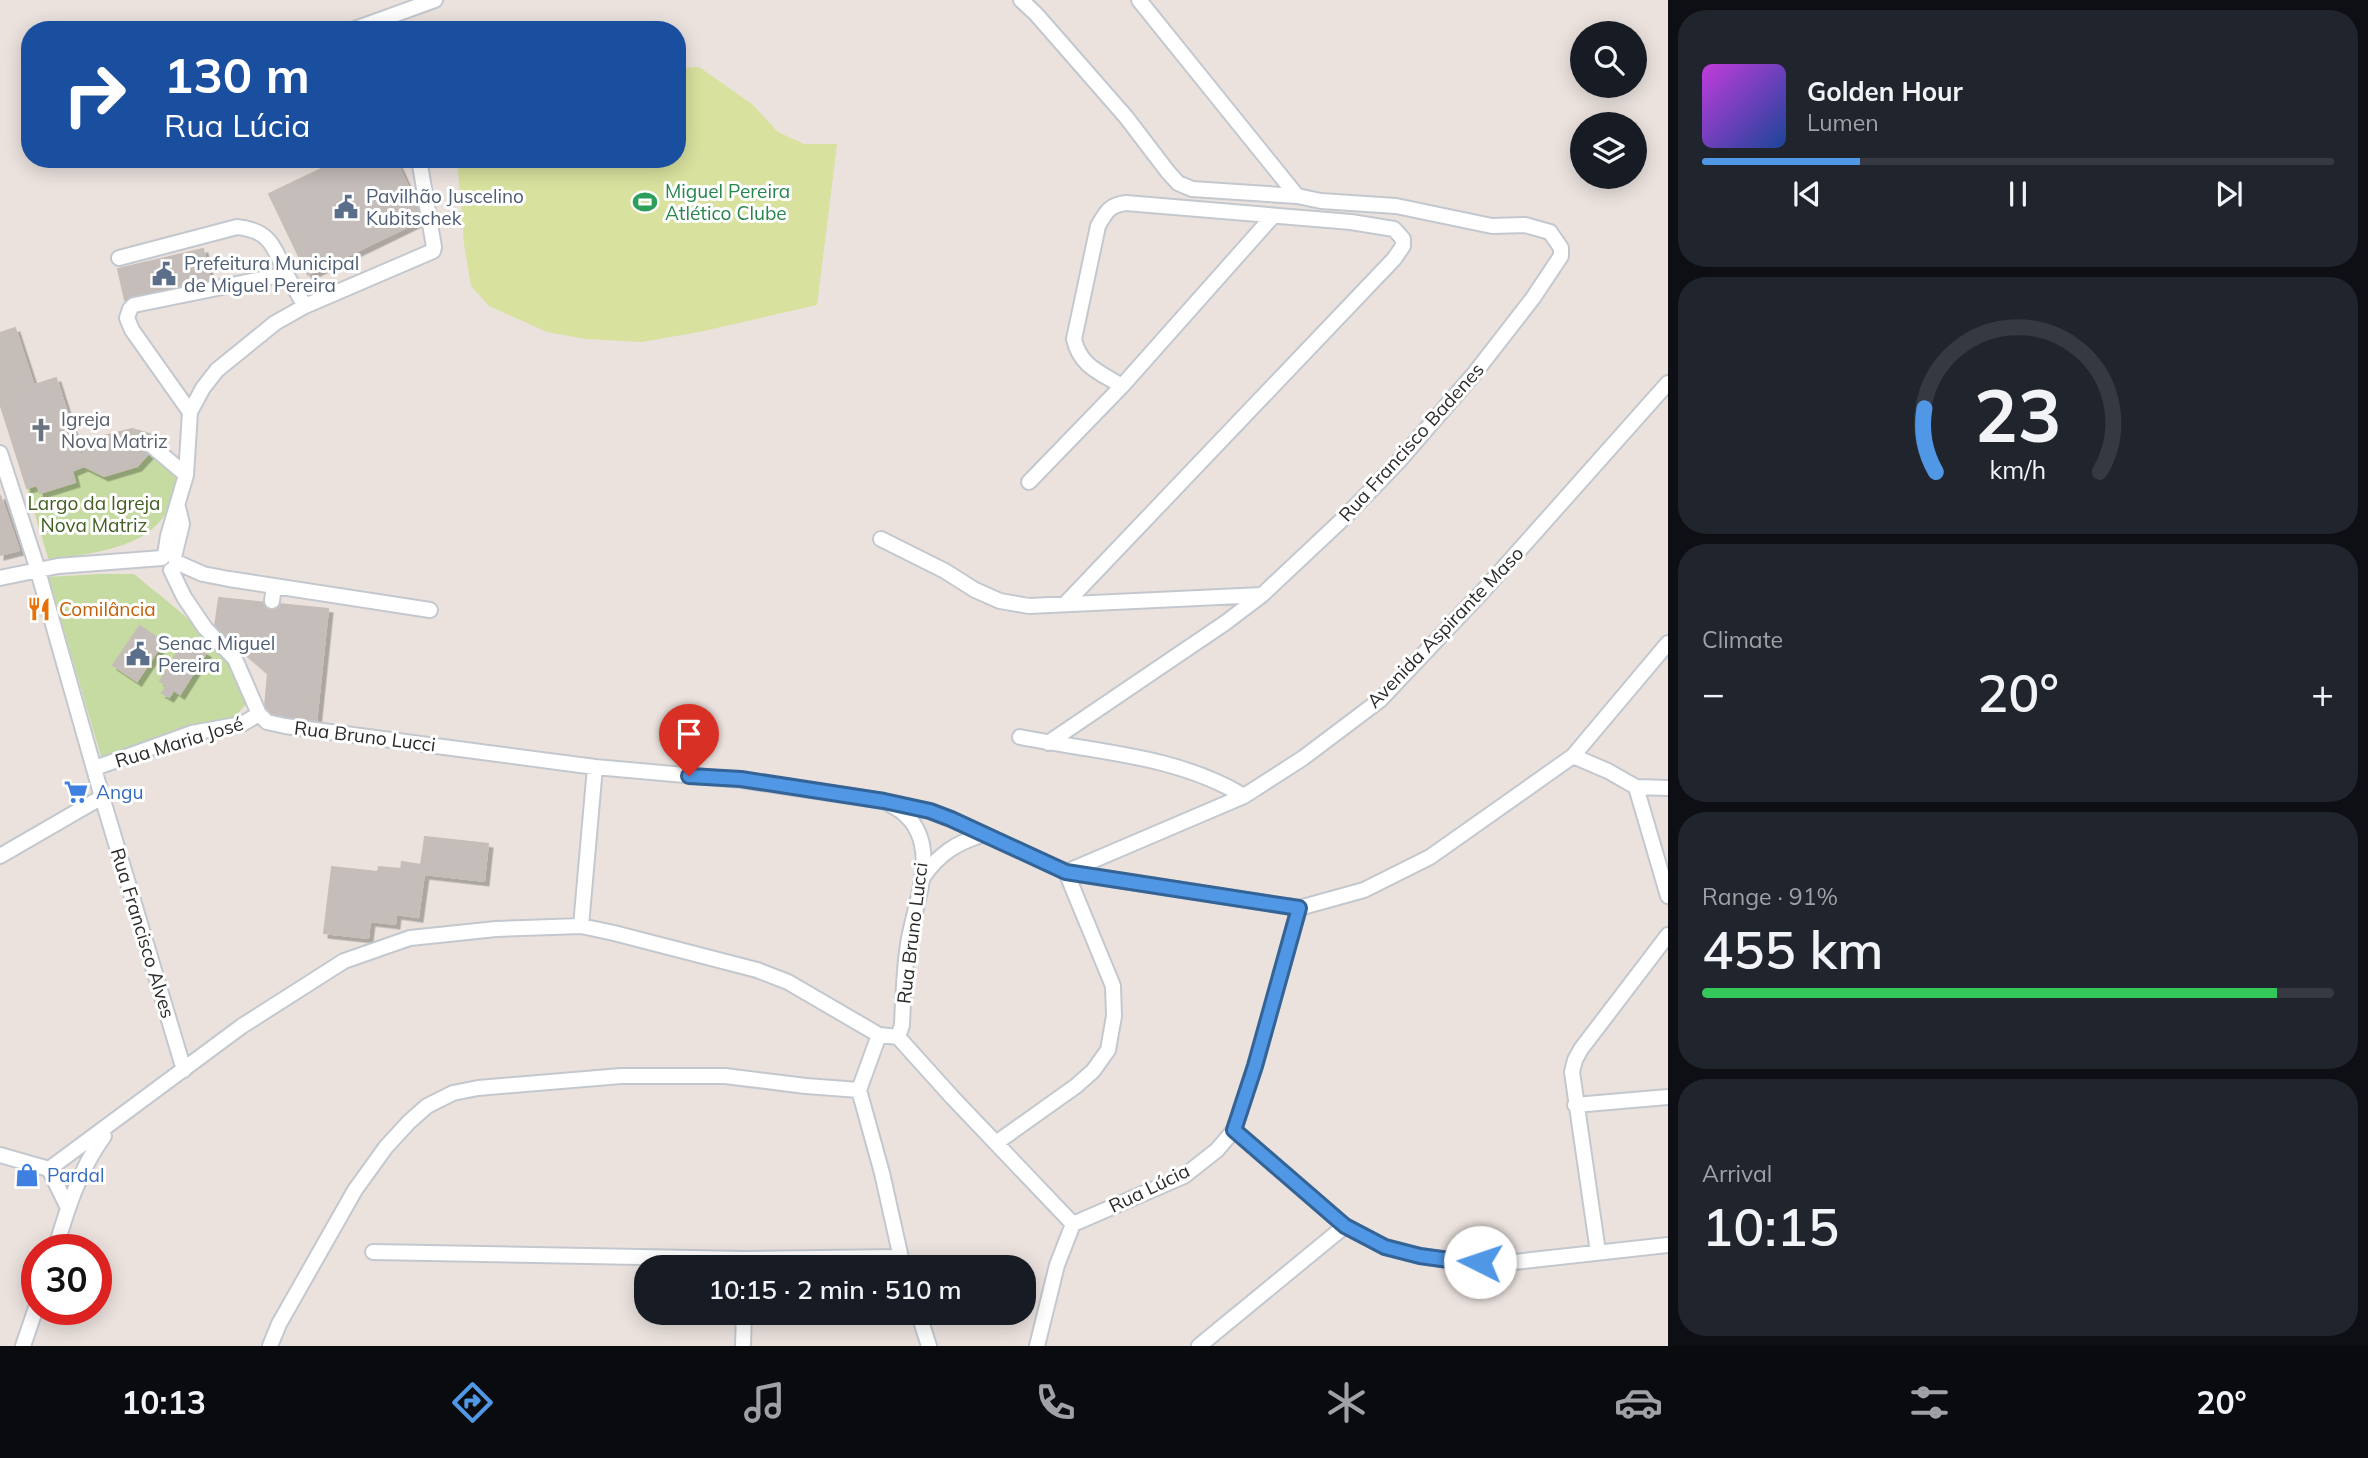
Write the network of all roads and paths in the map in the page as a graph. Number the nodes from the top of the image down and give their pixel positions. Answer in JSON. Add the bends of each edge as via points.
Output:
{"nodes":[{"id":1,"x":435,"y":0,"type":"edge"},
{"id":2,"x":1021,"y":0,"type":"edge"},
{"id":3,"x":1139,"y":0,"type":"edge"},
{"id":4,"x":377,"y":21,"type":"edge"},
{"id":5,"x":421,"y":168,"type":"edge"},
{"id":6,"x":1297,"y":196,"type":"junction"},
{"id":7,"x":1273,"y":215,"type":"junction"},
{"id":8,"x":119,"y":258,"type":"dead end"},
{"id":9,"x":286,"y":274,"type":"junction"},
{"id":10,"x":305,"y":306,"type":"junction"},
{"id":11,"x":1668,"y":383,"type":"edge"},
{"id":12,"x":1122,"y":386,"type":"junction"},
{"id":13,"x":190,"y":412,"type":"junction"},
{"id":14,"x":152,"y":446,"type":"dead end"},
{"id":15,"x":0,"y":453,"type":"edge"},
{"id":16,"x":186,"y":475,"type":"junction"},
{"id":17,"x":1029,"y":482,"type":"dead end"},
{"id":18,"x":881,"y":539,"type":"dead end"},
{"id":19,"x":168,"y":561,"type":"junction"},
{"id":20,"x":38,"y":572,"type":"junction"},
{"id":21,"x":0,"y":578,"type":"edge"},
{"id":22,"x":1262,"y":595,"type":"junction"},
{"id":23,"x":1066,"y":603,"type":"junction"},
{"id":24,"x":430,"y":610,"type":"dead end"},
{"id":25,"x":1668,"y":643,"type":"edge"},
{"id":26,"x":258,"y":714,"type":"junction"},
{"id":27,"x":1020,"y":737,"type":"dead end"},
{"id":28,"x":1048,"y":743,"type":"junction"},
{"id":29,"x":1573,"y":756,"type":"junction"},
{"id":30,"x":595,"y":767,"type":"junction"},
{"id":31,"x":95,"y":768,"type":"junction"},
{"id":32,"x":1636,"y":787,"type":"junction"},
{"id":33,"x":1668,"y":788,"type":"edge"},
{"id":34,"x":1244,"y":796,"type":"junction"},
{"id":35,"x":102,"y":797,"type":"junction"},
{"id":36,"x":884,"y":801,"type":"junction"},
{"id":37,"x":982,"y":835,"type":"junction"},
{"id":38,"x":0,"y":856,"type":"edge"},
{"id":39,"x":1066,"y":872,"type":"junction"},
{"id":40,"x":923,"y":877,"type":"junction"},
{"id":41,"x":1668,"y":896,"type":"edge"},
{"id":42,"x":1299,"y":908,"type":"junction"},
{"id":43,"x":581,"y":926,"type":"junction"},
{"id":44,"x":1668,"y":935,"type":"edge"},
{"id":45,"x":879,"y":1035,"type":"junction"},
{"id":46,"x":898,"y":1037,"type":"junction"},
{"id":47,"x":184,"y":1070,"type":"junction"},
{"id":48,"x":859,"y":1090,"type":"junction"},
{"id":49,"x":1668,"y":1097,"type":"edge"},
{"id":50,"x":1575,"y":1105,"type":"junction"},
{"id":51,"x":114,"y":1123,"type":"junction"},
{"id":52,"x":1234,"y":1130,"type":"junction"},
{"id":53,"x":996,"y":1143,"type":"junction"},
{"id":54,"x":0,"y":1155,"type":"edge"},
{"id":55,"x":49,"y":1168,"type":"junction"},
{"id":56,"x":68,"y":1208,"type":"junction"},
{"id":57,"x":1073,"y":1224,"type":"junction"},
{"id":58,"x":1345,"y":1226,"type":"junction"},
{"id":59,"x":60,"y":1234,"type":"edge"},
{"id":60,"x":1668,"y":1245,"type":"edge"},
{"id":61,"x":373,"y":1252,"type":"dead end"},
{"id":62,"x":1598,"y":1252,"type":"junction"},
{"id":63,"x":900,"y":1255,"type":"edge"},
{"id":64,"x":634,"y":1260,"type":"edge"},
{"id":65,"x":30,"y":1325,"type":"edge"},
{"id":66,"x":744,"y":1325,"type":"edge"},
{"id":67,"x":922,"y":1325,"type":"edge"},
{"id":68,"x":23,"y":1346,"type":"edge"},
{"id":69,"x":270,"y":1346,"type":"edge"},
{"id":70,"x":743,"y":1346,"type":"edge"},
{"id":71,"x":929,"y":1346,"type":"edge"},
{"id":72,"x":1037,"y":1346,"type":"edge"},
{"id":73,"x":1199,"y":1346,"type":"edge"}],
"edges":[{"from":1,"to":4,"type":"street"},
{"from":2,"to":6,"type":"street","via":[[1178,183],[1192,189]]},
{"from":3,"to":6,"type":"street"},
{"from":5,"to":10,"type":"street","via":[[435,247],[430,253]]},
{"from":6,"to":22,"type":"street","name":"Rua Francisco Badenes","via":[[1396,206],[1492,226],[1525,225],[1550,232],[1561,256],[1483,363],[1398,462]]},
{"from":7,"to":12,"type":"street"},
{"from":7,"to":12,"type":"street","via":[[1126,202],[1115,204],[1106,213],[1098,226],[1074,339],[1083,361]]},
{"from":7,"to":23,"type":"street","via":[[1394,229],[1403,246]]},
{"from":8,"to":9,"type":"street","via":[[237,227],[250,228],[265,236]]},
{"from":9,"to":10,"type":"street"},
{"from":9,"to":13,"type":"street","via":[[130,309],[127,318],[132,330]]},
{"from":10,"to":13,"type":"street","via":[[275,323],[217,370]]},
{"from":11,"to":34,"type":"street","name":"Avenida Aspirante Maso","via":[[1380,700]]},
{"from":12,"to":17,"type":"street"},
{"from":13,"to":16,"type":"street"},
{"from":14,"to":16,"type":"street"},
{"from":15,"to":20,"type":"street","name":"Rua Francisco Alves"},
{"from":16,"to":19,"type":"street","via":[[178,507],[182,524]]},
{"from":18,"to":23,"type":"street","via":[[1000,601],[1029,606]]},
{"from":19,"to":20,"type":"street"},
{"from":19,"to":24,"type":"street","via":[[273,594]]},
{"from":19,"to":26,"type":"street","name":"Rua Maria José","via":[[205,628],[235,659]]},
{"from":20,"to":21,"type":"street"},
{"from":20,"to":31,"type":"street","name":"Rua Francisco Alves"},
{"from":22,"to":23,"type":"street"},
{"from":22,"to":28,"type":"street","name":"Rua Francisco Badenes"},
{"from":25,"to":29,"type":"street"},
{"from":26,"to":30,"type":"street","name":"Rua Bruno Lucci","via":[[272,724]]},
{"from":26,"to":31,"type":"street","name":"Rua Maria José","via":[[242,724],[192,733]]},
{"from":27,"to":28,"type":"street"},
{"from":28,"to":34,"type":"street","via":[[1189,769]]},
{"from":29,"to":32,"type":"street"},
{"from":29,"to":42,"type":"street","via":[[1430,857],[1364,890]]},
{"from":30,"to":36,"type":"street","name":"Rua Bruno Lucci","via":[[741,779]]},
{"from":30,"to":43,"type":"street"},
{"from":31,"to":35,"type":"street","name":"Rua Francisco Alves"},
{"from":32,"to":33,"type":"street"},
{"from":32,"to":41,"type":"street"},
{"from":34,"to":39,"type":"street","name":"Avenida Aspirante Maso"},
{"from":35,"to":38,"type":"street"},
{"from":35,"to":47,"type":"street","name":"Rua Francisco Alves"},
{"from":36,"to":37,"type":"street","via":[[930,811]]},
{"from":36,"to":40,"type":"street","name":"Rua Bruno Lucci","via":[[914,825],[922,846]]},
{"from":37,"to":39,"type":"street"},
{"from":37,"to":40,"type":"street","via":[[942,854]]},
{"from":39,"to":42,"type":"street"},
{"from":39,"to":53,"type":"street","via":[[1113,986],[1108,1050],[1076,1086]]},
{"from":40,"to":46,"type":"street","name":"Rua Bruno Lucci","via":[[907,947]]},
{"from":42,"to":52,"type":"street","name":"Rua Lúcia"},
{"from":43,"to":45,"type":"street","via":[[757,970],[788,982]]},
{"from":43,"to":47,"type":"street","via":[[410,937],[344,961],[242,1026]]},
{"from":44,"to":50,"type":"street","via":[[1581,1049],[1572,1072]]},
{"from":45,"to":46,"type":"street"},
{"from":45,"to":48,"type":"street"},
{"from":46,"to":53,"type":"street"},
{"from":47,"to":51,"type":"street"},
{"from":48,"to":63,"type":"street"},
{"from":48,"to":69,"type":"street","via":[[724,1076],[621,1076],[453,1093],[427,1106],[386,1147],[355,1190]]},
{"from":49,"to":50,"type":"street"},
{"from":50,"to":62,"type":"street"},
{"from":51,"to":55,"type":"street"},
{"from":51,"to":56,"type":"street","via":[[92,1153]]},
{"from":52,"to":57,"type":"street","name":"Rua Lúcia","via":[[1184,1176]]},
{"from":52,"to":58,"type":"street"},
{"from":53,"to":57,"type":"street"},
{"from":54,"to":55,"type":"street"},
{"from":55,"to":56,"type":"street"},
{"from":56,"to":59,"type":"street"},
{"from":57,"to":72,"type":"street","via":[[1057,1265]]},
{"from":58,"to":62,"type":"street","via":[[1385,1247],[1456,1261],[1505,1263]]},
{"from":58,"to":73,"type":"street"},
{"from":60,"to":62,"type":"street"},
{"from":61,"to":64,"type":"street"},
{"from":65,"to":68,"type":"street"},
{"from":66,"to":70,"type":"street"},
{"from":67,"to":71,"type":"street"}]}
